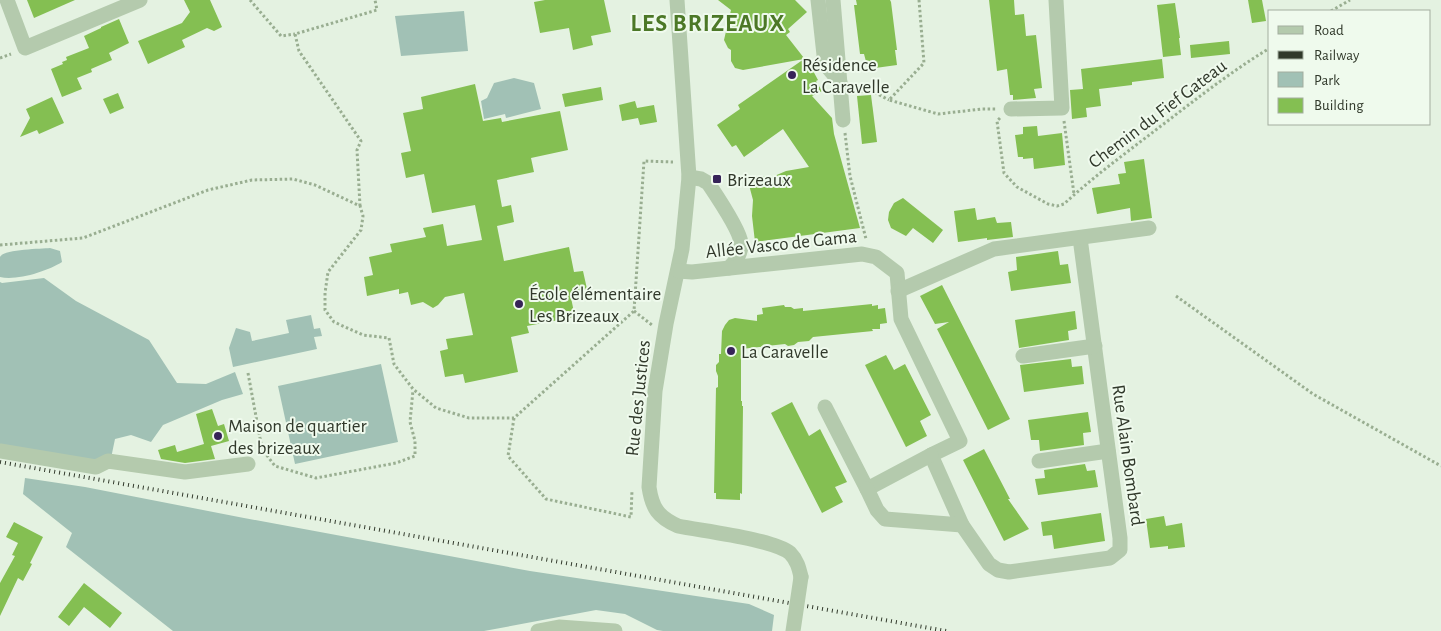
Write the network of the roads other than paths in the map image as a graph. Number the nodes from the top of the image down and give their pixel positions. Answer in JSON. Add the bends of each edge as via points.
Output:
{"nodes":[{"id":1,"x":7,"y":0,"type":"edge"},
{"id":2,"x":140,"y":0,"type":"edge"},
{"id":3,"x":678,"y":0,"type":"edge"},
{"id":4,"x":818,"y":0,"type":"edge"},
{"id":5,"x":833,"y":0,"type":"edge"},
{"id":6,"x":1056,"y":0,"type":"edge"},
{"id":7,"x":840,"y":87,"type":"junction"},
{"id":8,"x":1011,"y":109,"type":"road end"},
{"id":9,"x":843,"y":120,"type":"road end"},
{"id":10,"x":689,"y":170,"type":"junction"},
{"id":11,"x":1149,"y":228,"type":"dead end"},
{"id":12,"x":1080,"y":238,"type":"junction"},
{"id":13,"x":730,"y":268,"type":"junction"},
{"id":14,"x":678,"y":271,"type":"junction"},
{"id":15,"x":898,"y":291,"type":"junction"},
{"id":16,"x":1094,"y":346,"type":"junction"},
{"id":17,"x":1023,"y":356,"type":"dead end"},
{"id":18,"x":825,"y":407,"type":"dead end"},
{"id":19,"x":0,"y":451,"type":"edge"},
{"id":20,"x":1108,"y":451,"type":"junction"},
{"id":21,"x":931,"y":455,"type":"junction"},
{"id":22,"x":1038,"y":461,"type":"dead end"},
{"id":23,"x":248,"y":464,"type":"dead end"},
{"id":24,"x":867,"y":489,"type":"junction"},
{"id":25,"x":962,"y":525,"type":"junction"},
{"id":26,"x":538,"y":631,"type":"edge"},
{"id":27,"x":615,"y":631,"type":"edge"},
{"id":28,"x":792,"y":631,"type":"edge"}],
"edges":[{"from":1,"to":2,"type":"street","via":[[25,48]]},
{"from":3,"to":10,"type":"street","name":"Rue des Justices"},
{"from":4,"to":7,"type":"street","via":[[824,64]]},
{"from":5,"to":7,"type":"street"},
{"from":6,"to":8,"type":"street","via":[[1062,108]]},
{"from":7,"to":9,"type":"street"},
{"from":10,"to":13,"type":"street","via":[[708,183],[737,230],[742,243],[740,253]]},
{"from":10,"to":14,"type":"street","name":"Rue des Justices"},
{"from":11,"to":12,"type":"street"},
{"from":12,"to":15,"type":"street","via":[[994,249]]},
{"from":12,"to":16,"type":"street","name":"Rue Alain Bombard"},
{"from":13,"to":14,"type":"street","name":"Allée Vasco de Gama"},
{"from":13,"to":15,"type":"street","name":"Allée Vasco de Gama","via":[[862,254],[876,257],[897,273]]},
{"from":14,"to":28,"type":"street","name":"Rue des Justices","bridge":true,"via":[[655,391],[649,487],[651,502],[659,514],[678,526],[743,538],[790,553],[801,577]]},
{"from":15,"to":21,"type":"street","name":"Allée Vasco de Gama","via":[[901,319],[960,441]]},
{"from":16,"to":17,"type":"street"},
{"from":16,"to":20,"type":"street","name":"Rue Alain Bombard"},
{"from":18,"to":24,"type":"street"},
{"from":19,"to":23,"type":"street","via":[[96,467],[108,461],[185,472]]},
{"from":20,"to":22,"type":"street"},
{"from":20,"to":25,"type":"street","name":"Rue Alain Bombard","via":[[1120,538],[1120,550],[1110,558],[1009,572],[998,570]]},
{"from":21,"to":24,"type":"street"},
{"from":21,"to":25,"type":"street"},
{"from":24,"to":25,"type":"street","via":[[885,519]]},
{"from":26,"to":27,"type":"street","via":[[559,627]]}]}
